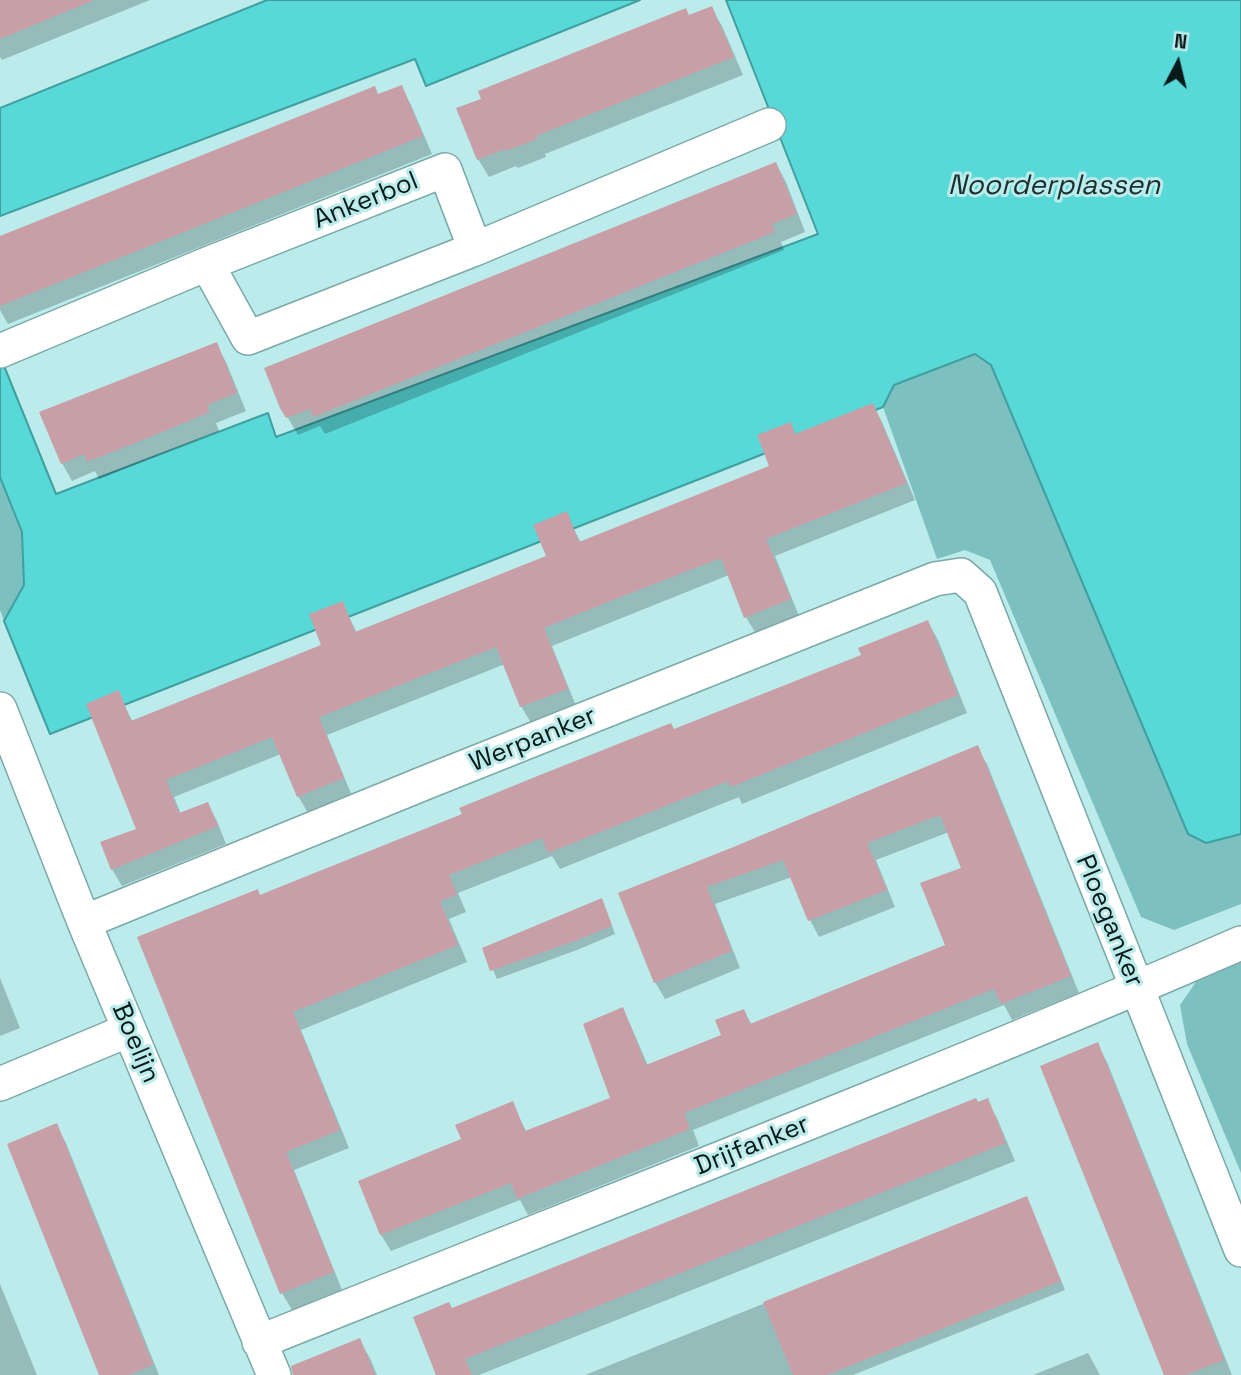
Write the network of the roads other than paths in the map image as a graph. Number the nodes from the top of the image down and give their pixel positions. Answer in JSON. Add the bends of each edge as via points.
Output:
{"nodes":[{"id":1,"x":769,"y":125,"type":"dead end"},
{"id":2,"x":475,"y":249,"type":"junction"},
{"id":3,"x":207,"y":264,"type":"junction"},
{"id":4,"x":6,"y":348,"type":"edge"},
{"id":5,"x":979,"y":592,"type":"joint"},
{"id":6,"x":0,"y":709,"type":"edge"},
{"id":7,"x":84,"y":922,"type":"junction"},
{"id":8,"x":1241,"y":943,"type":"edge"},
{"id":9,"x":1136,"y":989,"type":"junction"},
{"id":10,"x":129,"y":1030,"type":"junction"},
{"id":11,"x":0,"y":1084,"type":"edge"},
{"id":12,"x":1241,"y":1250,"type":"edge"},
{"id":13,"x":259,"y":1342,"type":"junction"},
{"id":14,"x":274,"y":1375,"type":"edge"}],
"edges":[{"from":1,"to":2,"type":"street"},
{"from":2,"to":3,"type":"street","via":[[248,338]]},
{"from":2,"to":3,"type":"street","name":"Ankerbol","via":[[445,170]]},
{"from":3,"to":4,"type":"street","name":"Ankerbol"},
{"from":5,"to":7,"type":"street","name":"Werpanker","via":[[961,575],[934,579]]},
{"from":5,"to":9,"type":"street","name":"Ploeganker"},
{"from":6,"to":7,"type":"street","name":"Boelijn"},
{"from":7,"to":10,"type":"street","name":"Boelijn"},
{"from":8,"to":9,"type":"street","name":"Drijfanker"},
{"from":9,"to":12,"type":"street","name":"Ploeganker"},
{"from":9,"to":13,"type":"street","name":"Drijfanker"},
{"from":10,"to":11,"type":"street"},
{"from":10,"to":13,"type":"street","name":"Boelijn"},
{"from":13,"to":14,"type":"street","name":"Boelijn"}]}
